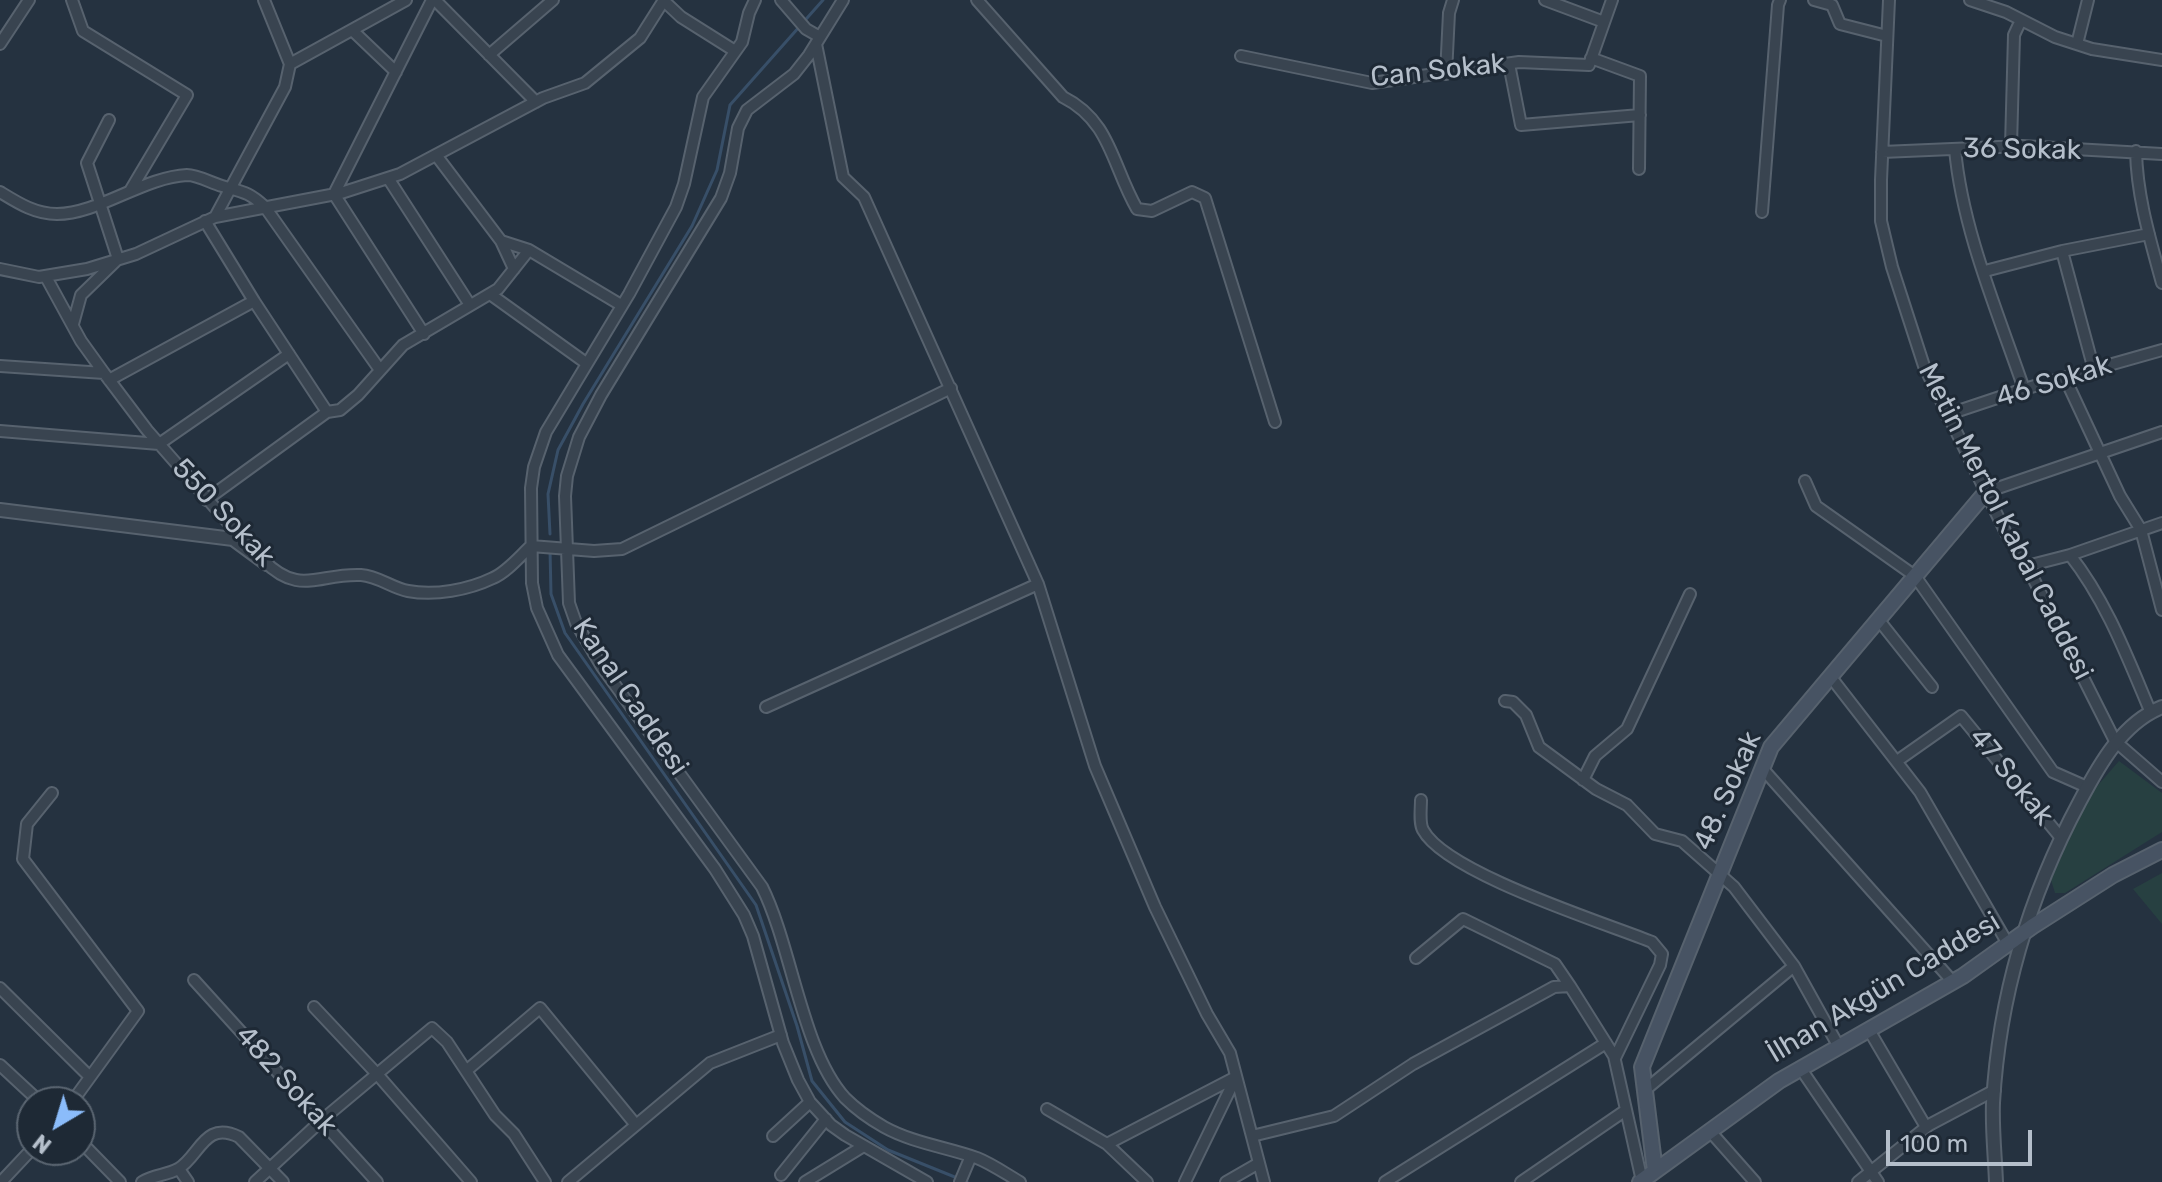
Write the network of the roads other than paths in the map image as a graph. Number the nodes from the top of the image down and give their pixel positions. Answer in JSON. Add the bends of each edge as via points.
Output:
{"nodes":[{"id":1,"x":29,"y":0,"type":"edge"},
{"id":2,"x":72,"y":0,"type":"edge"},
{"id":3,"x":264,"y":0,"type":"edge"},
{"id":4,"x":406,"y":0,"type":"edge"},
{"id":5,"x":434,"y":0,"type":"edge"},
{"id":6,"x":663,"y":0,"type":"edge"},
{"id":7,"x":755,"y":0,"type":"edge"},
{"id":8,"x":781,"y":0,"type":"edge"},
{"id":9,"x":843,"y":0,"type":"edge"},
{"id":10,"x":977,"y":0,"type":"edge"},
{"id":11,"x":1453,"y":0,"type":"edge"},
{"id":12,"x":1545,"y":0,"type":"edge"},
{"id":13,"x":1612,"y":0,"type":"edge"},
{"id":14,"x":1780,"y":0,"type":"edge"},
{"id":15,"x":1814,"y":0,"type":"edge"},
{"id":16,"x":1889,"y":0,"type":"edge"},
{"id":17,"x":1970,"y":0,"type":"edge"},
{"id":18,"x":2088,"y":0,"type":"edge"},
{"id":19,"x":550,"y":1,"type":"edge"},
{"id":20,"x":2021,"y":20,"type":"junction"},
{"id":21,"x":1604,"y":22,"type":"junction"},
{"id":22,"x":352,"y":30,"type":"junction"},
{"id":23,"x":1887,"y":36,"type":"junction"},
{"id":24,"x":818,"y":41,"type":"junction"},
{"id":25,"x":0,"y":44,"type":"edge"},
{"id":26,"x":2077,"y":44,"type":"junction"},
{"id":27,"x":735,"y":51,"type":"junction"},
{"id":28,"x":489,"y":55,"type":"junction"},
{"id":29,"x":1241,"y":56,"type":"dead end"},
{"id":30,"x":2162,"y":60,"type":"edge"},
{"id":31,"x":1590,"y":61,"type":"junction"},
{"id":32,"x":290,"y":64,"type":"junction"},
{"id":33,"x":1509,"y":64,"type":"junction"},
{"id":34,"x":396,"y":72,"type":"junction"},
{"id":35,"x":1446,"y":74,"type":"junction"},
{"id":36,"x":536,"y":102,"type":"junction"},
{"id":37,"x":1640,"y":115,"type":"junction"},
{"id":38,"x":109,"y":120,"type":"dead end"},
{"id":39,"x":2011,"y":146,"type":"junction"},
{"id":40,"x":1955,"y":149,"type":"junction"},
{"id":41,"x":2136,"y":151,"type":"junction"},
{"id":42,"x":1882,"y":152,"type":"junction"},
{"id":43,"x":2162,"y":154,"type":"edge"},
{"id":44,"x":436,"y":155,"type":"junction"},
{"id":45,"x":1639,"y":169,"type":"dead end"},
{"id":46,"x":388,"y":178,"type":"junction"},
{"id":47,"x":229,"y":188,"type":"junction"},
{"id":48,"x":130,"y":191,"type":"junction"},
{"id":49,"x":0,"y":192,"type":"edge"},
{"id":50,"x":334,"y":194,"type":"junction"},
{"id":51,"x":99,"y":204,"type":"junction"},
{"id":52,"x":265,"y":207,"type":"junction"},
{"id":53,"x":1762,"y":212,"type":"dead end"},
{"id":54,"x":210,"y":219,"type":"junction"},
{"id":55,"x":2149,"y":234,"type":"junction"},
{"id":56,"x":501,"y":241,"type":"junction"},
{"id":57,"x":529,"y":250,"type":"junction"},
{"id":58,"x":2062,"y":251,"type":"junction"},
{"id":59,"x":118,"y":259,"type":"junction"},
{"id":60,"x":514,"y":269,"type":"junction"},
{"id":61,"x":1985,"y":271,"type":"junction"},
{"id":62,"x":3,"y":272,"type":"edge"},
{"id":63,"x":46,"y":277,"type":"junction"},
{"id":64,"x":2162,"y":283,"type":"edge"},
{"id":65,"x":490,"y":294,"type":"junction"},
{"id":66,"x":254,"y":301,"type":"junction"},
{"id":67,"x":470,"y":305,"type":"junction"},
{"id":68,"x":621,"y":305,"type":"junction"},
{"id":69,"x":73,"y":324,"type":"junction"},
{"id":70,"x":424,"y":334,"type":"junction"},
{"id":71,"x":2162,"y":350,"type":"edge"},
{"id":72,"x":289,"y":354,"type":"junction"},
{"id":73,"x":586,"y":363,"type":"junction"},
{"id":74,"x":0,"y":366,"type":"edge"},
{"id":75,"x":380,"y":370,"type":"junction"},
{"id":76,"x":2094,"y":370,"type":"junction"},
{"id":77,"x":106,"y":377,"type":"junction"},
{"id":78,"x":2065,"y":378,"type":"junction"},
{"id":79,"x":951,"y":388,"type":"junction"},
{"id":80,"x":2024,"y":389,"type":"junction"},
{"id":81,"x":327,"y":412,"type":"junction"},
{"id":82,"x":1946,"y":415,"type":"junction"},
{"id":83,"x":1275,"y":422,"type":"dead end"},
{"id":84,"x":0,"y":431,"type":"edge"},
{"id":85,"x":2162,"y":432,"type":"edge"},
{"id":86,"x":159,"y":444,"type":"junction"},
{"id":87,"x":2100,"y":453,"type":"junction"},
{"id":88,"x":1805,"y":481,"type":"dead end"},
{"id":89,"x":1986,"y":492,"type":"junction"},
{"id":90,"x":206,"y":500,"type":"junction"},
{"id":91,"x":0,"y":510,"type":"edge"},
{"id":92,"x":2162,"y":523,"type":"edge"},
{"id":93,"x":2141,"y":530,"type":"junction"},
{"id":94,"x":531,"y":546,"type":"junction"},
{"id":95,"x":568,"y":548,"type":"junction"},
{"id":96,"x":2070,"y":555,"type":"junction"},
{"id":97,"x":267,"y":564,"type":"junction"},
{"id":98,"x":2027,"y":566,"type":"junction"},
{"id":99,"x":1915,"y":576,"type":"junction"},
{"id":100,"x":1038,"y":584,"type":"junction"},
{"id":101,"x":1690,"y":594,"type":"dead end"},
{"id":102,"x":2162,"y":610,"type":"edge"},
{"id":103,"x":1878,"y":619,"type":"junction"},
{"id":104,"x":1830,"y":676,"type":"junction"},
{"id":105,"x":1932,"y":687,"type":"dead end"},
{"id":106,"x":1505,"y":701,"type":"dead end"},
{"id":107,"x":766,"y":707,"type":"dead end"},
{"id":108,"x":2156,"y":710,"type":"edge"},
{"id":109,"x":2115,"y":741,"type":"junction"},
{"id":110,"x":1897,"y":761,"type":"junction"},
{"id":111,"x":1762,"y":768,"type":"junction"},
{"id":112,"x":1583,"y":780,"type":"junction"},
{"id":113,"x":2162,"y":782,"type":"edge"},
{"id":114,"x":2087,"y":787,"type":"junction"},
{"id":115,"x":52,"y":793,"type":"dead end"},
{"id":116,"x":1421,"y":800,"type":"dead end"},
{"id":117,"x":2061,"y":838,"type":"junction"},
{"id":118,"x":2162,"y":850,"type":"edge"},
{"id":119,"x":1720,"y":873,"type":"junction"},
{"id":120,"x":2023,"y":933,"type":"junction"},
{"id":121,"x":2008,"y":944,"type":"junction"},
{"id":122,"x":1416,"y":958,"type":"dead end"},
{"id":123,"x":1794,"y":966,"type":"junction"},
{"id":124,"x":194,"y":980,"type":"dead end"},
{"id":125,"x":1953,"y":982,"type":"junction"},
{"id":126,"x":1570,"y":986,"type":"junction"},
{"id":127,"x":0,"y":988,"type":"edge"},
{"id":128,"x":314,"y":1007,"type":"dead end"},
{"id":129,"x":1869,"y":1030,"type":"junction"},
{"id":130,"x":781,"y":1035,"type":"junction"},
{"id":131,"x":1606,"y":1043,"type":"junction"},
{"id":132,"x":1839,"y":1047,"type":"junction"},
{"id":133,"x":1615,"y":1058,"type":"junction"},
{"id":134,"x":0,"y":1065,"type":"edge"},
{"id":135,"x":1801,"y":1069,"type":"junction"},
{"id":136,"x":466,"y":1071,"type":"junction"},
{"id":137,"x":377,"y":1074,"type":"junction"},
{"id":138,"x":90,"y":1077,"type":"junction"},
{"id":139,"x":1236,"y":1077,"type":"junction"},
{"id":140,"x":23,"y":1086,"type":"edge"},
{"id":141,"x":84,"y":1086,"type":"edge"},
{"id":142,"x":1645,"y":1090,"type":"junction"},
{"id":143,"x":1995,"y":1090,"type":"junction"},
{"id":144,"x":810,"y":1102,"type":"junction"},
{"id":145,"x":1047,"y":1109,"type":"dead end"},
{"id":146,"x":1626,"y":1110,"type":"junction"},
{"id":147,"x":826,"y":1119,"type":"junction"},
{"id":148,"x":322,"y":1120,"type":"junction"},
{"id":149,"x":636,"y":1125,"type":"junction"},
{"id":150,"x":1926,"y":1127,"type":"junction"},
{"id":151,"x":1709,"y":1130,"type":"junction"},
{"id":152,"x":773,"y":1136,"type":"dead end"},
{"id":153,"x":1252,"y":1136,"type":"junction"},
{"id":154,"x":1107,"y":1144,"type":"junction"},
{"id":155,"x":862,"y":1147,"type":"junction"},
{"id":156,"x":96,"y":1157,"type":"edge"},
{"id":157,"x":968,"y":1161,"type":"junction"},
{"id":158,"x":1259,"y":1163,"type":"junction"},
{"id":159,"x":16,"y":1166,"type":"edge"},
{"id":160,"x":271,"y":1168,"type":"junction"},
{"id":161,"x":179,"y":1169,"type":"junction"},
{"id":162,"x":1870,"y":1170,"type":"junction"},
{"id":163,"x":781,"y":1175,"type":"dead end"},
{"id":164,"x":1657,"y":1176,"type":"edge"},
{"id":165,"x":1641,"y":1181,"type":"edge"},
{"id":166,"x":1,"y":1182,"type":"edge"},
{"id":167,"x":120,"y":1182,"type":"edge"},
{"id":168,"x":142,"y":1182,"type":"edge"},
{"id":169,"x":188,"y":1182,"type":"edge"},
{"id":170,"x":255,"y":1182,"type":"edge"},
{"id":171,"x":283,"y":1182,"type":"edge"},
{"id":172,"x":377,"y":1182,"type":"edge"},
{"id":173,"x":471,"y":1182,"type":"edge"},
{"id":174,"x":545,"y":1182,"type":"edge"},
{"id":175,"x":569,"y":1182,"type":"edge"},
{"id":176,"x":805,"y":1182,"type":"edge"},
{"id":177,"x":927,"y":1182,"type":"edge"},
{"id":178,"x":960,"y":1182,"type":"edge"},
{"id":179,"x":1020,"y":1182,"type":"edge"},
{"id":180,"x":1147,"y":1182,"type":"edge"},
{"id":181,"x":1185,"y":1182,"type":"edge"},
{"id":182,"x":1226,"y":1182,"type":"edge"},
{"id":183,"x":1264,"y":1182,"type":"edge"},
{"id":184,"x":1385,"y":1182,"type":"edge"},
{"id":185,"x":1521,"y":1182,"type":"edge"},
{"id":186,"x":1755,"y":1182,"type":"edge"},
{"id":187,"x":1858,"y":1182,"type":"edge"},
{"id":188,"x":1878,"y":1182,"type":"edge"},
{"id":189,"x":1996,"y":1182,"type":"edge"}],
"edges":[{"from":1,"to":25,"type":"street"},
{"from":2,"to":48,"type":"street","via":[[83,31],[187,95]]},
{"from":3,"to":32,"type":"street"},
{"from":4,"to":22,"type":"street"},
{"from":5,"to":28,"type":"street"},
{"from":5,"to":34,"type":"street"},
{"from":6,"to":27,"type":"street"},
{"from":6,"to":36,"type":"street","via":[[629,49],[585,83]]},
{"from":7,"to":27,"type":"street"},
{"from":8,"to":24,"type":"street"},
{"from":9,"to":24,"type":"street","name":"Kanal Caddesi"},
{"from":10,"to":83,"type":"street","via":[[1063,97],[1098,124],[1137,209],[1152,211],[1192,192],[1205,198]]},
{"from":11,"to":35,"type":"street"},
{"from":12,"to":21,"type":"street"},
{"from":13,"to":21,"type":"street"},
{"from":14,"to":53,"type":"street"},
{"from":15,"to":23,"type":"street","via":[[1832,5],[1840,24]]},
{"from":16,"to":23,"type":"street","name":"Metin Mertol Kabal Caddesi"},
{"from":17,"to":20,"type":"street"},
{"from":18,"to":26,"type":"street"},
{"from":19,"to":28,"type":"street"},
{"from":20,"to":26,"type":"street"},
{"from":20,"to":39,"type":"street","via":[[2014,35]]},
{"from":21,"to":31,"type":"street"},
{"from":22,"to":32,"type":"street"},
{"from":22,"to":34,"type":"street"},
{"from":23,"to":42,"type":"street","name":"Metin Mertol Kabal Caddesi"},
{"from":24,"to":79,"type":"street","via":[[843,177],[864,197]]},
{"from":24,"to":95,"type":"street","name":"Kanal Caddesi","via":[[794,74],[747,110],[721,198],[579,437],[567,476]]},
{"from":26,"to":30,"type":"street"},
{"from":27,"to":68,"type":"street","via":[[703,97],[676,207]]},
{"from":28,"to":36,"type":"street"},
{"from":29,"to":35,"type":"street","name":"Can Sokak","via":[[1372,83]]},
{"from":31,"to":33,"type":"street","name":"Can Sokak"},
{"from":31,"to":37,"type":"street","name":"Can Sokak","via":[[1640,76]]},
{"from":32,"to":47,"type":"street","via":[[285,87]]},
{"from":33,"to":35,"type":"street","name":"Can Sokak"},
{"from":33,"to":37,"type":"street","via":[[1521,125]]},
{"from":34,"to":50,"type":"street"},
{"from":36,"to":44,"type":"street"},
{"from":37,"to":45,"type":"street"},
{"from":38,"to":51,"type":"street","via":[[87,163]]},
{"from":39,"to":40,"type":"street","name":"36 Sokak"},
{"from":39,"to":41,"type":"street","name":"36 Sokak"},
{"from":40,"to":42,"type":"street","name":"36 Sokak"},
{"from":40,"to":61,"type":"street","via":[[1958,179]]},
{"from":41,"to":43,"type":"street","name":"36 Sokak"},
{"from":41,"to":55,"type":"street"},
{"from":42,"to":82,"type":"street","name":"Metin Mertol Kabal Caddesi","via":[[1881,221],[1892,267]]},
{"from":44,"to":46,"type":"street"},
{"from":44,"to":56,"type":"street"},
{"from":46,"to":50,"type":"street"},
{"from":46,"to":67,"type":"street"},
{"from":47,"to":48,"type":"street","via":[[190,175]]},
{"from":47,"to":52,"type":"street","via":[[251,193]]},
{"from":47,"to":54,"type":"street"},
{"from":48,"to":51,"type":"street"},
{"from":49,"to":51,"type":"street","via":[[29,209],[58,214]]},
{"from":50,"to":52,"type":"street"},
{"from":50,"to":70,"type":"street"},
{"from":51,"to":59,"type":"street"},
{"from":52,"to":54,"type":"street"},
{"from":52,"to":75,"type":"street"},
{"from":54,"to":59,"type":"street"},
{"from":54,"to":66,"type":"street"},
{"from":55,"to":58,"type":"street"},
{"from":55,"to":64,"type":"street"},
{"from":56,"to":57,"type":"street"},
{"from":56,"to":60,"type":"street"},
{"from":57,"to":60,"type":"street"},
{"from":57,"to":68,"type":"street"},
{"from":58,"to":61,"type":"street"},
{"from":58,"to":76,"type":"street"},
{"from":59,"to":63,"type":"street"},
{"from":59,"to":69,"type":"street","via":[[81,295]]},
{"from":60,"to":65,"type":"street"},
{"from":61,"to":80,"type":"street"},
{"from":62,"to":63,"type":"street"},
{"from":63,"to":69,"type":"street","name":"550 Sokak"},
{"from":65,"to":67,"type":"street"},
{"from":65,"to":73,"type":"street"},
{"from":66,"to":72,"type":"street"},
{"from":66,"to":77,"type":"street"},
{"from":67,"to":70,"type":"street"},
{"from":68,"to":73,"type":"street"},
{"from":69,"to":77,"type":"street","name":"550 Sokak"},
{"from":70,"to":75,"type":"street","via":[[403,345]]},
{"from":71,"to":76,"type":"street","name":"46 Sokak"},
{"from":72,"to":81,"type":"street"},
{"from":72,"to":86,"type":"street"},
{"from":73,"to":94,"type":"street","via":[[546,432],[534,467]]},
{"from":74,"to":77,"type":"street"},
{"from":75,"to":81,"type":"street","via":[[340,410]]},
{"from":76,"to":78,"type":"street","name":"46 Sokak"},
{"from":77,"to":86,"type":"street","name":"550 Sokak"},
{"from":78,"to":80,"type":"street","name":"46 Sokak"},
{"from":78,"to":87,"type":"street"},
{"from":79,"to":95,"type":"street","via":[[622,549]]},
{"from":79,"to":100,"type":"street"},
{"from":80,"to":82,"type":"street","name":"46 Sokak"},
{"from":81,"to":90,"type":"street"},
{"from":82,"to":89,"type":"street","name":"Metin Mertol Kabal Caddesi"},
{"from":84,"to":86,"type":"street"},
{"from":85,"to":87,"type":"street"},
{"from":86,"to":90,"type":"street","name":"550 Sokak"},
{"from":87,"to":89,"type":"street"},
{"from":87,"to":93,"type":"street"},
{"from":88,"to":99,"type":"street","via":[[1816,506]]},
{"from":89,"to":98,"type":"street","name":"Metin Mertol Kabal Caddesi"},
{"from":89,"to":99,"type":"main road","name":"48. Sokak"},
{"from":90,"to":97,"type":"street","name":"550 Sokak"},
{"from":91,"to":97,"type":"street","via":[[233,539]]},
{"from":92,"to":93,"type":"street"},
{"from":93,"to":96,"type":"street"},
{"from":93,"to":102,"type":"street"},
{"from":94,"to":95,"type":"street"},
{"from":94,"to":97,"type":"street","name":"550 Sokak","via":[[495,578],[438,593],[406,591],[367,576],[341,575],[309,583],[289,579]]},
{"from":94,"to":130,"type":"street","via":[[537,608],[553,646],[735,899],[753,936]]},
{"from":95,"to":157,"type":"street","name":"Kanal Caddesi","via":[[569,603],[576,623],[602,667],[762,887],[833,1082],[857,1109],[885,1127]]},
{"from":96,"to":98,"type":"street"},
{"from":96,"to":108,"type":"street","via":[[2087,576]]},
{"from":98,"to":109,"type":"street","name":"Metin Mertol Kabal Caddesi"},
{"from":99,"to":103,"type":"main road","name":"48. Sokak"},
{"from":99,"to":114,"type":"street","via":[[2053,772]]},
{"from":100,"to":107,"type":"street"},
{"from":100,"to":139,"type":"street","via":[[1095,766],[1155,907],[1230,1053]]},
{"from":101,"to":112,"type":"street","via":[[1627,729],[1595,756]]},
{"from":103,"to":104,"type":"main road","name":"48. Sokak"},
{"from":103,"to":105,"type":"street"},
{"from":104,"to":110,"type":"street"},
{"from":104,"to":111,"type":"main road","name":"48. Sokak","via":[[1771,747]]},
{"from":106,"to":112,"type":"street","via":[[1526,715],[1539,747]]},
{"from":108,"to":109,"type":"street"},
{"from":109,"to":113,"type":"street","name":"Metin Mertol Kabal Caddesi"},
{"from":109,"to":114,"type":"street"},
{"from":110,"to":117,"type":"street","name":"47 Sokak","via":[[1961,716]]},
{"from":110,"to":121,"type":"street"},
{"from":111,"to":119,"type":"main road","name":"48. Sokak"},
{"from":111,"to":125,"type":"street"},
{"from":112,"to":119,"type":"street","via":[[1627,805],[1655,834],[1682,841]]},
{"from":114,"to":117,"type":"street"},
{"from":115,"to":138,"type":"street","via":[[27,824],[23,859],[138,1011]]},
{"from":116,"to":133,"type":"street","via":[[1421,828],[1439,849],[1480,874],[1652,942],[1662,954]]},
{"from":117,"to":120,"type":"street"},
{"from":118,"to":120,"type":"main road","name":"İlhan Akgün Caddesi"},
{"from":119,"to":123,"type":"street"},
{"from":119,"to":142,"type":"main road","name":"48. Sokak","via":[[1642,1067]]},
{"from":120,"to":121,"type":"main road","name":"İlhan Akgün Caddesi"},
{"from":120,"to":143,"type":"street","via":[[2001,1028]]},
{"from":121,"to":125,"type":"main road","name":"İlhan Akgün Caddesi"},
{"from":122,"to":126,"type":"street","via":[[1463,919],[1555,964]]},
{"from":123,"to":132,"type":"street"},
{"from":123,"to":142,"type":"street"},
{"from":124,"to":148,"type":"street","name":"482 Sokak"},
{"from":125,"to":129,"type":"main road","name":"İlhan Akgün Caddesi"},
{"from":126,"to":131,"type":"street"},
{"from":126,"to":153,"type":"street","via":[[1554,987],[1413,1064],[1334,1116]]},
{"from":127,"to":138,"type":"street"},
{"from":128,"to":137,"type":"street"},
{"from":129,"to":132,"type":"main road","name":"İlhan Akgün Caddesi"},
{"from":129,"to":150,"type":"street"},
{"from":130,"to":144,"type":"street"},
{"from":130,"to":149,"type":"street","via":[[710,1063]]},
{"from":131,"to":133,"type":"street"},
{"from":131,"to":184,"type":"street"},
{"from":132,"to":135,"type":"main road","name":"İlhan Akgün Caddesi"},
{"from":133,"to":146,"type":"street"},
{"from":134,"to":140,"type":"street"},
{"from":135,"to":151,"type":"main road","name":"İlhan Akgün Caddesi"},
{"from":135,"to":162,"type":"street"},
{"from":136,"to":137,"type":"street","via":[[432,1028]]},
{"from":136,"to":149,"type":"street","via":[[540,1008]]},
{"from":136,"to":174,"type":"street"},
{"from":137,"to":148,"type":"street"},
{"from":137,"to":173,"type":"street"},
{"from":138,"to":141,"type":"street"},
{"from":139,"to":153,"type":"street"},
{"from":139,"to":154,"type":"street"},
{"from":139,"to":181,"type":"street"},
{"from":142,"to":164,"type":"main road","name":"48. Sokak"},
{"from":143,"to":150,"type":"street"},
{"from":143,"to":189,"type":"street"},
{"from":144,"to":147,"type":"street"},
{"from":144,"to":152,"type":"street"},
{"from":145,"to":154,"type":"street"},
{"from":146,"to":165,"type":"street"},
{"from":146,"to":185,"type":"street"},
{"from":147,"to":155,"type":"street"},
{"from":147,"to":163,"type":"street"},
{"from":148,"to":160,"type":"street"},
{"from":148,"to":172,"type":"street","name":"482 Sokak"},
{"from":149,"to":175,"type":"street"},
{"from":150,"to":162,"type":"street"},
{"from":151,"to":164,"type":"main road","name":"İlhan Akgün Caddesi"},
{"from":151,"to":186,"type":"street"},
{"from":153,"to":158,"type":"street"},
{"from":154,"to":180,"type":"street"},
{"from":155,"to":176,"type":"street"},
{"from":155,"to":177,"type":"street"},
{"from":156,"to":167,"type":"street"},
{"from":157,"to":178,"type":"street"},
{"from":157,"to":179,"type":"street","name":"Kanal Caddesi"},
{"from":158,"to":182,"type":"street"},
{"from":158,"to":183,"type":"street"},
{"from":159,"to":166,"type":"street"},
{"from":160,"to":161,"type":"street","via":[[229,1132],[207,1136]]},
{"from":160,"to":170,"type":"street"},
{"from":160,"to":171,"type":"street"},
{"from":161,"to":168,"type":"street"},
{"from":161,"to":169,"type":"street"},
{"from":162,"to":187,"type":"street"},
{"from":162,"to":188,"type":"street"},
{"from":164,"to":165,"type":"main road","name":"İlhan Akgün Caddesi"}]}
